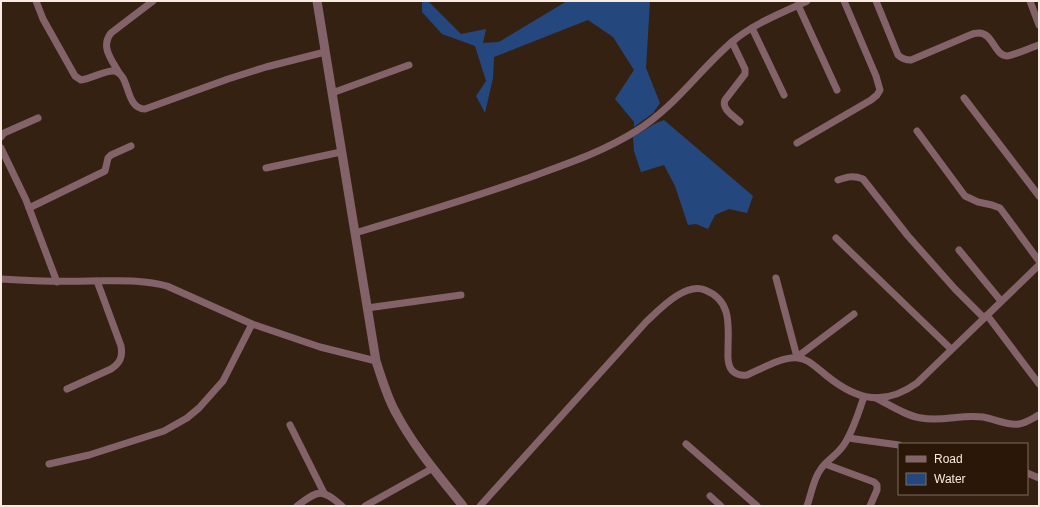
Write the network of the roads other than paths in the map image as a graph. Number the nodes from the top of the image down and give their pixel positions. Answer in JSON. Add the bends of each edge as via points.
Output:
{"nodes":[{"id":1,"x":36,"y":1,"type":"edge"},
{"id":2,"x":153,"y":1,"type":"edge"},
{"id":3,"x":317,"y":1,"type":"edge"},
{"id":4,"x":807,"y":1,"type":"edge"},
{"id":5,"x":844,"y":1,"type":"edge"},
{"id":6,"x":876,"y":1,"type":"edge"},
{"id":7,"x":1030,"y":1,"type":"edge"},
{"id":8,"x":798,"y":6,"type":"junction"},
{"id":9,"x":1039,"y":25,"type":"edge"},
{"id":10,"x":752,"y":28,"type":"junction"},
{"id":11,"x":732,"y":42,"type":"junction"},
{"id":12,"x":1039,"y":45,"type":"edge"},
{"id":13,"x":325,"y":52,"type":"junction"},
{"id":14,"x":409,"y":65,"type":"dead end"},
{"id":15,"x":119,"y":73,"type":"junction"},
{"id":16,"x":837,"y":90,"type":"dead end"},
{"id":17,"x":332,"y":93,"type":"junction"},
{"id":18,"x":784,"y":95,"type":"dead end"},
{"id":19,"x":964,"y":98,"type":"dead end"},
{"id":20,"x":38,"y":118,"type":"dead end"},
{"id":21,"x":740,"y":122,"type":"dead end"},
{"id":22,"x":917,"y":131,"type":"dead end"},
{"id":23,"x":1,"y":137,"type":"edge"},
{"id":24,"x":797,"y":143,"type":"dead end"},
{"id":25,"x":132,"y":146,"type":"dead end"},
{"id":26,"x":1,"y":148,"type":"edge"},
{"id":27,"x":341,"y":152,"type":"junction"},
{"id":28,"x":266,"y":168,"type":"dead end"},
{"id":29,"x":838,"y":180,"type":"dead end"},
{"id":30,"x":1039,"y":196,"type":"edge"},
{"id":31,"x":29,"y":208,"type":"junction"},
{"id":32,"x":355,"y":233,"type":"junction"},
{"id":33,"x":836,"y":238,"type":"dead end"},
{"id":34,"x":959,"y":250,"type":"dead end"},
{"id":35,"x":1039,"y":261,"type":"edge"},
{"id":36,"x":1039,"y":265,"type":"edge"},
{"id":37,"x":776,"y":278,"type":"dead end"},
{"id":38,"x":1,"y":279,"type":"edge"},
{"id":39,"x":97,"y":281,"type":"junction"},
{"id":40,"x":57,"y":282,"type":"junction"},
{"id":41,"x":461,"y":295,"type":"dead end"},
{"id":42,"x":1001,"y":301,"type":"junction"},
{"id":43,"x":367,"y":308,"type":"junction"},
{"id":44,"x":854,"y":314,"type":"dead end"},
{"id":45,"x":985,"y":316,"type":"junction"},
{"id":46,"x":252,"y":324,"type":"junction"},
{"id":47,"x":951,"y":349,"type":"junction"},
{"id":48,"x":797,"y":357,"type":"junction"},
{"id":49,"x":376,"y":361,"type":"junction"},
{"id":50,"x":1039,"y":384,"type":"edge"},
{"id":51,"x":66,"y":389,"type":"dead end"},
{"id":52,"x":864,"y":397,"type":"junction"},
{"id":53,"x":876,"y":398,"type":"junction"},
{"id":54,"x":1039,"y":415,"type":"edge"},
{"id":55,"x":290,"y":425,"type":"dead end"},
{"id":56,"x":848,"y":438,"type":"junction"},
{"id":57,"x":686,"y":444,"type":"dead end"},
{"id":58,"x":898,"y":444,"type":"edge"},
{"id":59,"x":49,"y":464,"type":"dead end"},
{"id":60,"x":825,"y":464,"type":"junction"},
{"id":61,"x":432,"y":468,"type":"junction"},
{"id":62,"x":1028,"y":473,"type":"edge"},
{"id":63,"x":1039,"y":478,"type":"edge"},
{"id":64,"x":324,"y":493,"type":"junction"},
{"id":65,"x":710,"y":496,"type":"dead end"},
{"id":66,"x":297,"y":506,"type":"edge"},
{"id":67,"x":342,"y":506,"type":"edge"},
{"id":68,"x":365,"y":506,"type":"edge"},
{"id":69,"x":463,"y":506,"type":"edge"},
{"id":70,"x":480,"y":506,"type":"edge"},
{"id":71,"x":722,"y":506,"type":"edge"},
{"id":72,"x":757,"y":506,"type":"edge"},
{"id":73,"x":808,"y":506,"type":"edge"},
{"id":74,"x":870,"y":506,"type":"edge"}],
"edges":[{"from":1,"to":15,"type":"street","via":[[43,19],[75,76],[81,80],[112,71]]},
{"from":2,"to":15,"type":"street","via":[[107,38],[106,49]]},
{"from":3,"to":13,"type":"street"},
{"from":4,"to":8,"type":"street"},
{"from":5,"to":24,"type":"street","via":[[880,90],[871,100]]},
{"from":6,"to":12,"type":"street","via":[[898,55],[906,60],[979,33],[986,35],[1002,54],[1008,56]]},
{"from":7,"to":9,"type":"street"},
{"from":8,"to":10,"type":"street"},
{"from":8,"to":16,"type":"street"},
{"from":10,"to":11,"type":"street"},
{"from":10,"to":18,"type":"street"},
{"from":11,"to":21,"type":"street","via":[[745,74],[723,103]]},
{"from":11,"to":32,"type":"street","via":[[659,115],[607,147],[574,162],[474,197]]},
{"from":13,"to":15,"type":"street","via":[[228,79],[145,109],[132,101]]},
{"from":13,"to":17,"type":"street"},
{"from":14,"to":17,"type":"street"},
{"from":17,"to":27,"type":"street"},
{"from":19,"to":30,"type":"street"},
{"from":20,"to":23,"type":"street","via":[[4,133]]},
{"from":22,"to":35,"type":"street","via":[[965,196],[1000,208]]},
{"from":25,"to":31,"type":"street","via":[[110,155],[105,171]]},
{"from":26,"to":31,"type":"street"},
{"from":27,"to":28,"type":"street"},
{"from":27,"to":32,"type":"street"},
{"from":29,"to":45,"type":"street","via":[[850,176],[862,178],[955,289]]},
{"from":31,"to":40,"type":"street"},
{"from":32,"to":43,"type":"street"},
{"from":33,"to":47,"type":"street"},
{"from":34,"to":42,"type":"street"},
{"from":36,"to":42,"type":"street"},
{"from":37,"to":48,"type":"street"},
{"from":38,"to":40,"type":"street"},
{"from":39,"to":40,"type":"street"},
{"from":39,"to":46,"type":"street","via":[[157,283]]},
{"from":39,"to":51,"type":"street","via":[[122,354],[117,365],[111,369]]},
{"from":41,"to":43,"type":"street"},
{"from":42,"to":45,"type":"street"},
{"from":43,"to":49,"type":"street"},
{"from":44,"to":48,"type":"street"},
{"from":45,"to":47,"type":"street"},
{"from":45,"to":50,"type":"street"},
{"from":46,"to":49,"type":"street","via":[[320,347]]},
{"from":46,"to":59,"type":"street","via":[[223,381],[187,418],[164,431]]},
{"from":47,"to":53,"type":"street","via":[[917,383],[905,391]]},
{"from":48,"to":52,"type":"street","via":[[807,359],[838,384]]},
{"from":48,"to":70,"type":"street","via":[[786,358],[747,375],[738,374],[731,369],[728,361],[728,316],[724,306],[712,292],[703,289],[692,289],[682,293],[670,300],[646,322]]},
{"from":49,"to":61,"type":"street","via":[[395,412]]},
{"from":52,"to":53,"type":"street"},
{"from":52,"to":56,"type":"street"},
{"from":53,"to":54,"type":"street","via":[[921,418],[984,417],[1018,424]]},
{"from":55,"to":64,"type":"street"},
{"from":56,"to":58,"type":"street"},
{"from":56,"to":60,"type":"street","via":[[840,451]]},
{"from":57,"to":72,"type":"street"},
{"from":60,"to":73,"type":"street","via":[[816,479]]},
{"from":60,"to":74,"type":"street","via":[[874,482],[877,490]]},
{"from":61,"to":68,"type":"street"},
{"from":61,"to":69,"type":"street"},
{"from":62,"to":63,"type":"street"},
{"from":64,"to":66,"type":"street","via":[[316,493]]},
{"from":64,"to":67,"type":"street"},
{"from":65,"to":71,"type":"street"}]}
